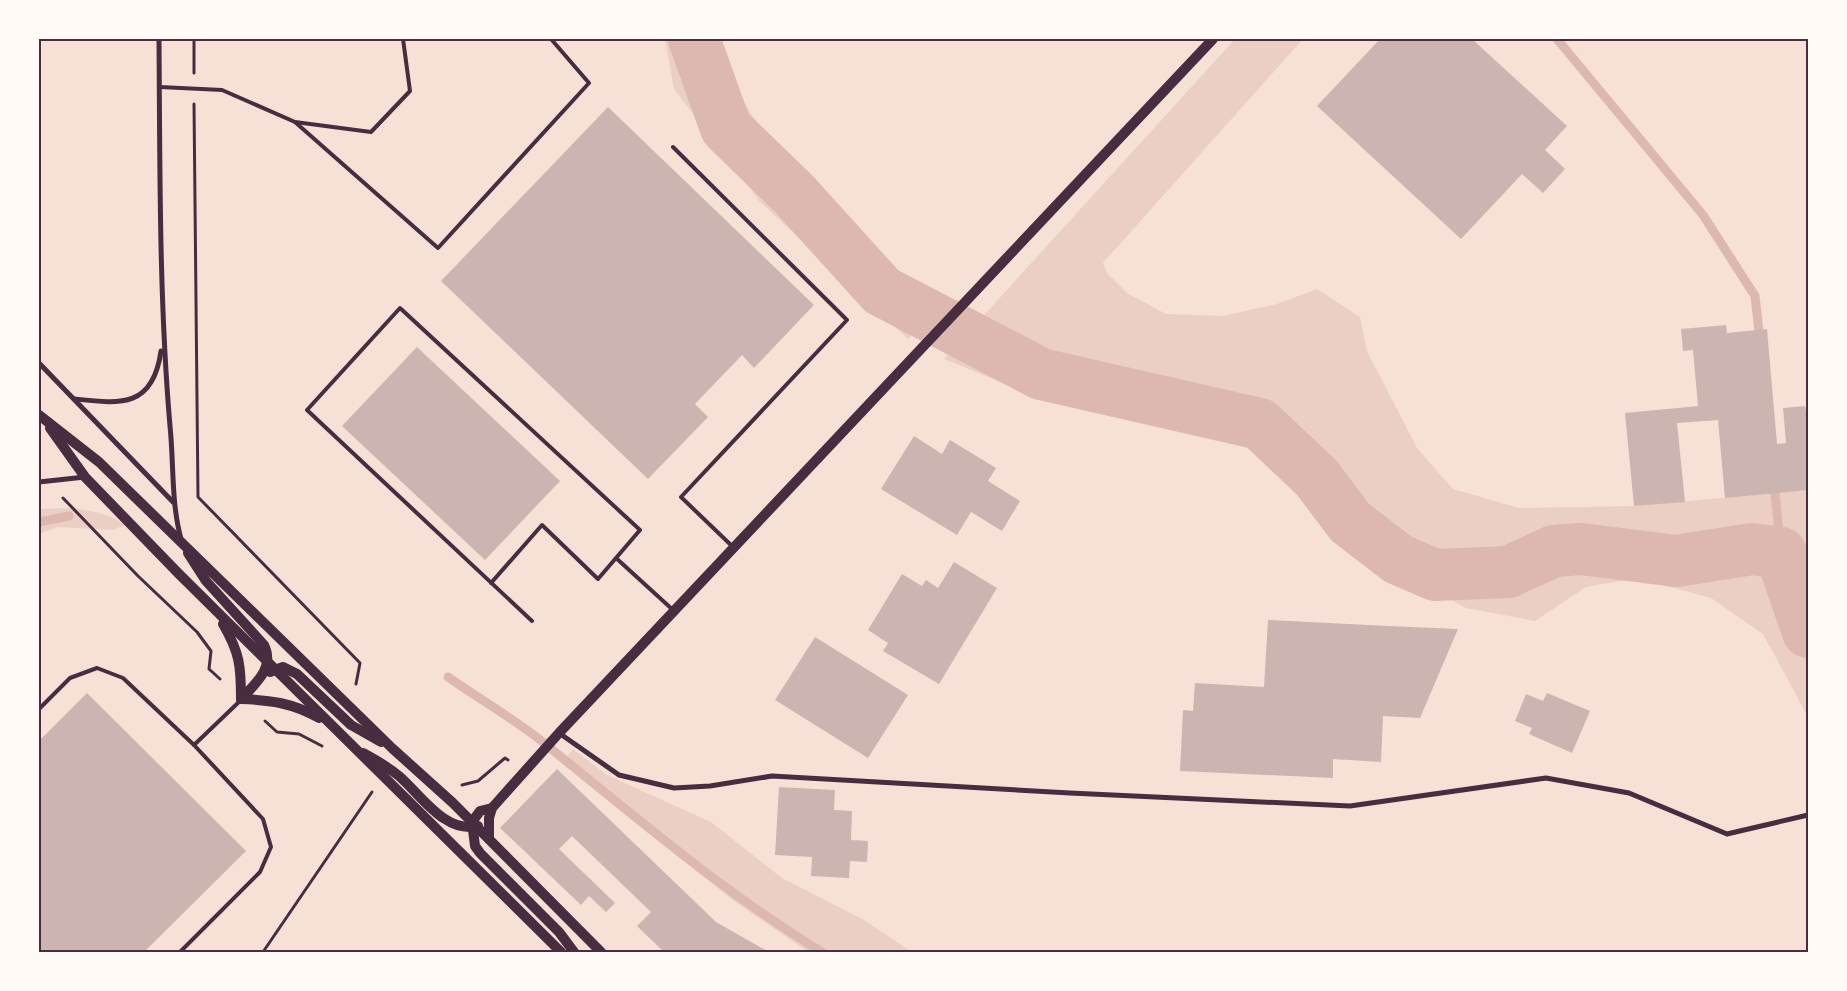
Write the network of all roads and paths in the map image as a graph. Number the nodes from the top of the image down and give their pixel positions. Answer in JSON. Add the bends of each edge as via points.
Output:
{"nodes":[{"id":1,"x":159,"y":39,"type":"edge"},
{"id":2,"x":194,"y":39,"type":"edge"},
{"id":3,"x":403,"y":39,"type":"edge"},
{"id":4,"x":551,"y":39,"type":"edge"},
{"id":5,"x":1213,"y":39,"type":"edge"},
{"id":6,"x":160,"y":87,"type":"junction"},
{"id":7,"x":194,"y":89,"type":"junction"},
{"id":8,"x":295,"y":122,"type":"junction"},
{"id":9,"x":673,"y":147,"type":"dead end"},
{"id":10,"x":163,"y":341,"type":"junction"},
{"id":11,"x":39,"y":362,"type":"edge"},
{"id":12,"x":75,"y":399,"type":"junction"},
{"id":13,"x":41,"y":417,"type":"edge"},
{"id":14,"x":85,"y":478,"type":"junction"},
{"id":15,"x":39,"y":482,"type":"edge"},
{"id":16,"x":49,"y":483,"type":"junction"},
{"id":17,"x":173,"y":502,"type":"junction"},
{"id":18,"x":182,"y":543,"type":"junction"},
{"id":19,"x":734,"y":548,"type":"junction"},
{"id":20,"x":616,"y":558,"type":"junction"},
{"id":21,"x":491,"y":583,"type":"junction"},
{"id":22,"x":214,"y":610,"type":"junction"},
{"id":23,"x":674,"y":611,"type":"junction"},
{"id":24,"x":532,"y":621,"type":"dead end"},
{"id":25,"x":360,"y":663,"type":"dead end"},
{"id":26,"x":272,"y":667,"type":"junction"},
{"id":27,"x":241,"y":699,"type":"junction"},
{"id":28,"x":39,"y":709,"type":"edge"},
{"id":29,"x":331,"y":725,"type":"junction"},
{"id":30,"x":559,"y":733,"type":"junction"},
{"id":31,"x":194,"y":745,"type":"junction"},
{"id":32,"x":352,"y":747,"type":"junction"},
{"id":33,"x":394,"y":749,"type":"junction"},
{"id":34,"x":330,"y":750,"type":"dead end"},
{"id":35,"x":528,"y":768,"type":"junction"},
{"id":36,"x":460,"y":786,"type":"dead end"},
{"id":37,"x":375,"y":788,"type":"dead end"},
{"id":38,"x":462,"y":811,"type":"junction"},
{"id":39,"x":480,"y":811,"type":"junction"},
{"id":40,"x":490,"y":813,"type":"junction"},
{"id":41,"x":1808,"y":814,"type":"edge"},
{"id":42,"x":474,"y":825,"type":"junction"},
{"id":43,"x":489,"y":839,"type":"junction"},
{"id":44,"x":180,"y":952,"type":"edge"},
{"id":45,"x":263,"y":952,"type":"edge"},
{"id":46,"x":561,"y":952,"type":"edge"},
{"id":47,"x":574,"y":952,"type":"edge"},
{"id":48,"x":601,"y":952,"type":"edge"}],
"edges":[{"from":1,"to":6,"type":"street"},
{"from":2,"to":7,"type":"path"},
{"from":3,"to":8,"type":"lane","via":[[410,91],[371,132]]},
{"from":4,"to":8,"type":"lane","via":[[590,83],[438,248]]},
{"from":5,"to":19,"type":"main road"},
{"from":6,"to":7,"type":"lane"},
{"from":6,"to":10,"type":"street"},
{"from":7,"to":8,"type":"lane","via":[[222,90]]},
{"from":7,"to":25,"type":"path","via":[[198,497]]},
{"from":9,"to":19,"type":"lane","via":[[847,320],[681,496]]},
{"from":10,"to":12,"type":"street","via":[[158,371],[149,386],[134,398],[111,403]]},
{"from":10,"to":17,"type":"street","via":[[173,457]]},
{"from":11,"to":12,"type":"street"},
{"from":12,"to":17,"type":"street"},
{"from":13,"to":14,"type":"main road"},
{"from":13,"to":18,"type":"main road","via":[[99,462]]},
{"from":14,"to":16,"type":"street"},
{"from":14,"to":22,"type":"main road"},
{"from":15,"to":16,"type":"street"},
{"from":16,"to":27,"type":"path","via":[[138,576],[198,632],[211,651],[210,669]]},
{"from":17,"to":18,"type":"street"},
{"from":18,"to":26,"type":"main road","via":[[206,581],[264,645]]},
{"from":18,"to":33,"type":"main road"},
{"from":19,"to":23,"type":"main road"},
{"from":20,"to":21,"type":"lane","via":[[598,579],[542,526]]},
{"from":20,"to":21,"type":"lane","via":[[640,530],[400,308],[308,410]]},
{"from":20,"to":23,"type":"lane"},
{"from":21,"to":24,"type":"lane"},
{"from":22,"to":26,"type":"main road"},
{"from":22,"to":27,"type":"main road","via":[[235,645],[241,671]]},
{"from":23,"to":30,"type":"main road"},
{"from":26,"to":27,"type":"main road"},
{"from":26,"to":29,"type":"main road"},
{"from":26,"to":33,"type":"main road","via":[[283,667],[297,674],[351,726]]},
{"from":27,"to":29,"type":"main road","via":[[272,700],[300,708]]},
{"from":27,"to":31,"type":"lane"},
{"from":27,"to":34,"type":"path","via":[[277,732],[299,734]]},
{"from":28,"to":31,"type":"lane","via":[[70,678],[97,668],[123,678]]},
{"from":29,"to":32,"type":"main road"},
{"from":30,"to":35,"type":"main road"},
{"from":30,"to":41,"type":"street","via":[[619,775],[674,788],[772,776],[1350,806],[1546,778],[1629,793],[1727,834]]},
{"from":31,"to":44,"type":"lane","via":[[264,818],[271,846],[260,872]]},
{"from":32,"to":42,"type":"main road","via":[[390,769],[454,825]]},
{"from":32,"to":46,"type":"main road"},
{"from":33,"to":38,"type":"main road"},
{"from":35,"to":36,"type":"path","via":[[505,758],[478,782]]},
{"from":35,"to":40,"type":"main road"},
{"from":37,"to":45,"type":"path"},
{"from":38,"to":39,"type":"main road"},
{"from":38,"to":42,"type":"main road"},
{"from":39,"to":40,"type":"main road"},
{"from":39,"to":42,"type":"main road"},
{"from":40,"to":42,"type":"main road"},
{"from":40,"to":43,"type":"main road"},
{"from":42,"to":43,"type":"main road"},
{"from":42,"to":47,"type":"main road","via":[[475,846],[480,853],[559,932]]},
{"from":43,"to":48,"type":"main road"}]}
